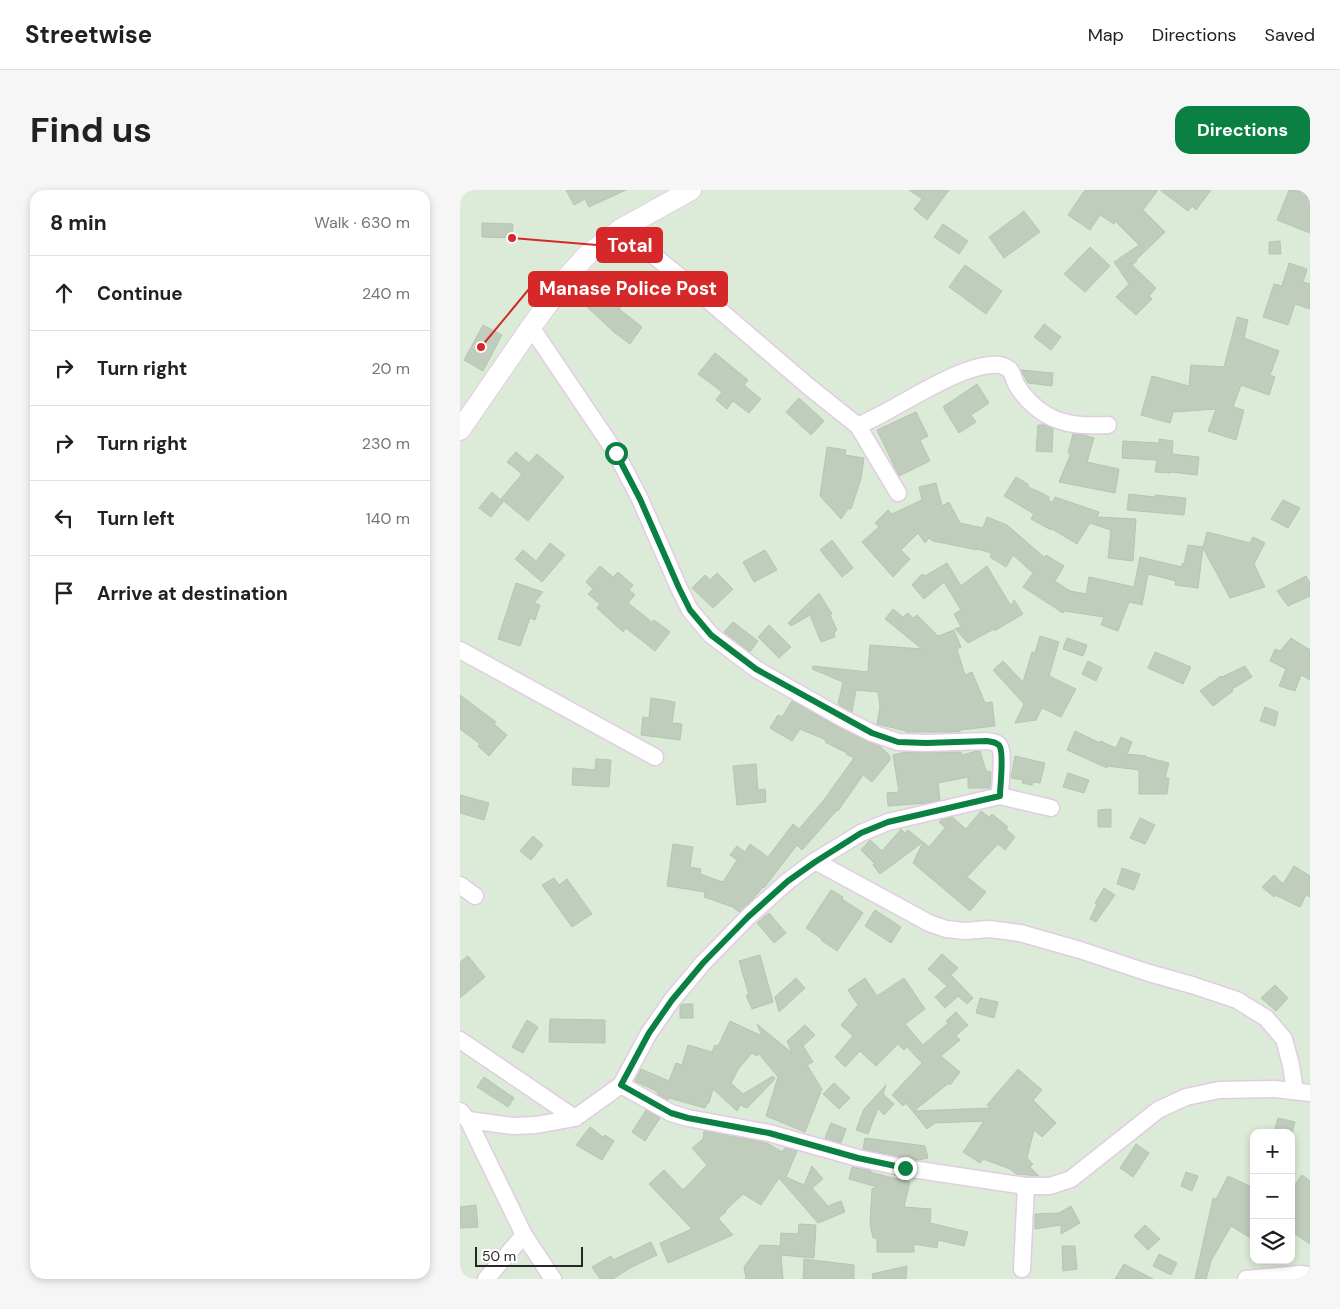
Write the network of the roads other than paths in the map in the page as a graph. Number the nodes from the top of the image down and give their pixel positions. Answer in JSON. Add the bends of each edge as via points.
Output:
{"nodes":[{"id":1,"x":691,"y":190,"type":"edge"},
{"id":2,"x":621,"y":229,"type":"junction"},
{"id":3,"x":531,"y":327,"type":"junction"},
{"id":4,"x":1108,"y":425,"type":"dead end"},
{"id":5,"x":858,"y":426,"type":"junction"},
{"id":6,"x":460,"y":430,"type":"edge"},
{"id":7,"x":898,"y":493,"type":"dead end"},
{"id":8,"x":460,"y":650,"type":"edge"},
{"id":9,"x":654,"y":757,"type":"dead end"},
{"id":10,"x":1000,"y":796,"type":"junction"},
{"id":11,"x":1051,"y":808,"type":"dead end"},
{"id":12,"x":815,"y":862,"type":"junction"},
{"id":13,"x":460,"y":885,"type":"edge"},
{"id":14,"x":474,"y":896,"type":"dead end"},
{"id":15,"x":460,"y":1040,"type":"edge"},
{"id":16,"x":621,"y":1085,"type":"junction"},
{"id":17,"x":1302,"y":1092,"type":"edge"},
{"id":18,"x":464,"y":1115,"type":"edge"},
{"id":19,"x":575,"y":1118,"type":"junction"},
{"id":20,"x":1026,"y":1186,"type":"junction"},
{"id":21,"x":524,"y":1235,"type":"junction"},
{"id":22,"x":1022,"y":1269,"type":"dead end"},
{"id":23,"x":1310,"y":1275,"type":"edge"},
{"id":24,"x":486,"y":1279,"type":"edge"},
{"id":25,"x":553,"y":1279,"type":"edge"},
{"id":26,"x":1246,"y":1279,"type":"edge"}],
"edges":[{"from":1,"to":2,"type":"street"},
{"from":2,"to":3,"type":"street","via":[[569,274]]},
{"from":2,"to":5,"type":"street"},
{"from":3,"to":6,"type":"street"},
{"from":3,"to":10,"type":"street","via":[[616,453],[690,610],[711,635],[756,669],[872,733],[898,742],[995,742],[1000,746],[1002,755]]},
{"from":4,"to":5,"type":"street","via":[[1081,426],[1046,415],[1024,395],[1010,370],[1003,365],[991,365],[941,382]]},
{"from":5,"to":7,"type":"street"},
{"from":8,"to":9,"type":"street"},
{"from":10,"to":11,"type":"street"},
{"from":10,"to":12,"type":"street","via":[[888,822],[861,833]]},
{"from":12,"to":16,"type":"street","via":[[761,905],[703,963],[654,1026]]},
{"from":12,"to":17,"type":"street","via":[[928,923],[946,929],[1020,933],[1237,1000],[1266,1018],[1284,1039]]},
{"from":13,"to":14,"type":"street"},
{"from":15,"to":19,"type":"street"},
{"from":16,"to":19,"type":"street"},
{"from":16,"to":20,"type":"street","via":[[671,1113],[688,1118],[769,1133],[905,1168]]},
{"from":17,"to":20,"type":"street","via":[[1219,1090],[1186,1097],[1158,1110],[1071,1179],[1050,1186]]},
{"from":18,"to":19,"type":"street","via":[[513,1126]]},
{"from":18,"to":21,"type":"street"},
{"from":20,"to":22,"type":"street"},
{"from":21,"to":24,"type":"street"},
{"from":21,"to":25,"type":"street"},
{"from":23,"to":26,"type":"street"}]}
